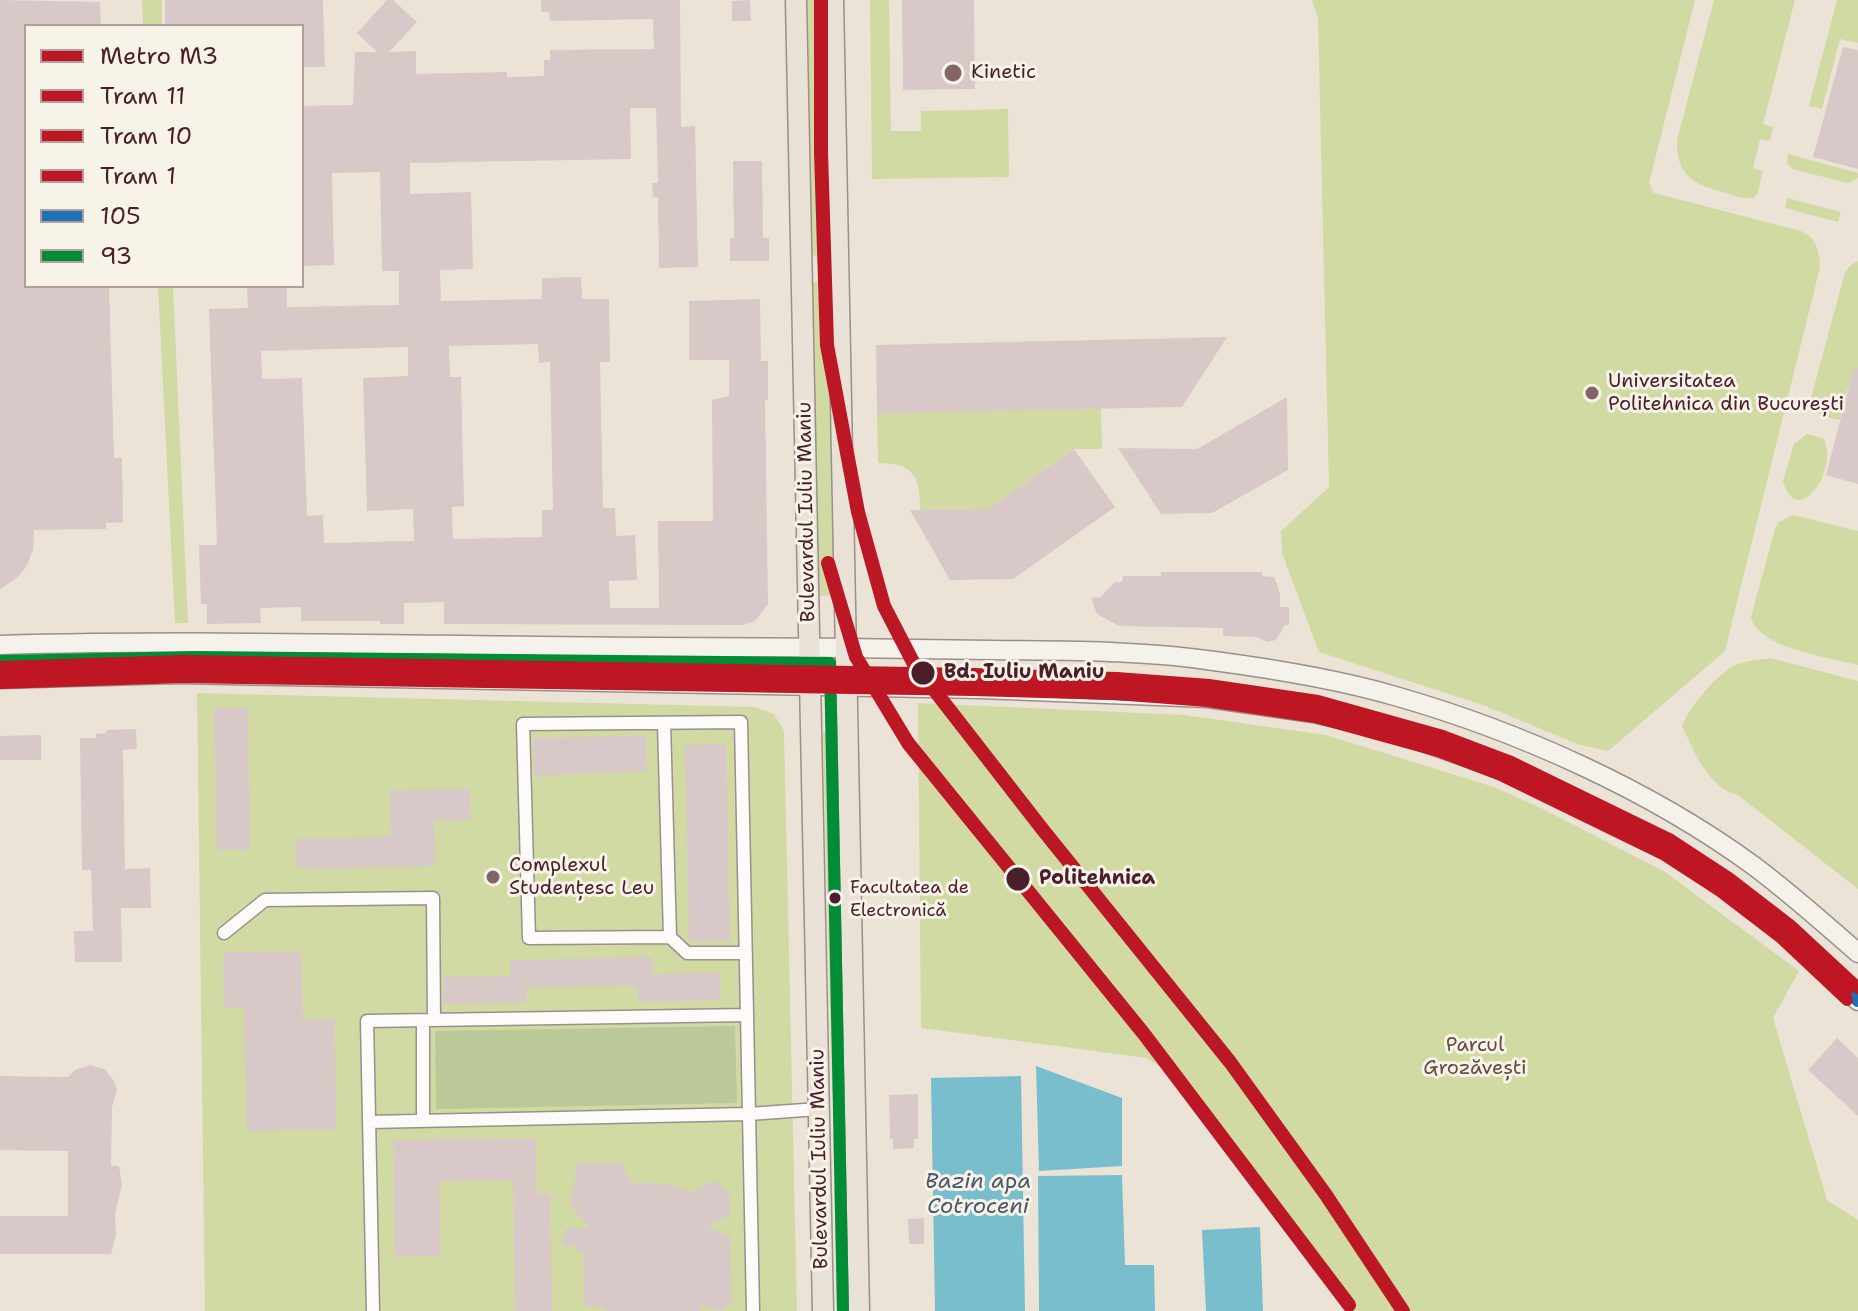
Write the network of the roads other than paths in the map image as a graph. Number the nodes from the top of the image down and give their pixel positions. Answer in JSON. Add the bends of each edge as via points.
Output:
{"nodes":[{"id":1,"x":796,"y":0,"type":"edge"},
{"id":2,"x":833,"y":0,"type":"edge"},
{"id":3,"x":0,"y":645,"type":"edge"},
{"id":4,"x":809,"y":647,"type":"junction"},
{"id":5,"x":846,"y":647,"type":"junction"},
{"id":6,"x":0,"y":679,"type":"edge"},
{"id":7,"x":811,"y":686,"type":"junction"},
{"id":8,"x":847,"y":686,"type":"junction"},
{"id":9,"x":664,"y":723,"type":"junction"},
{"id":10,"x":224,"y":933,"type":"dead end"},
{"id":11,"x":670,"y":937,"type":"junction"},
{"id":12,"x":746,"y":953,"type":"junction"},
{"id":13,"x":1858,"y":953,"type":"edge"},
{"id":14,"x":1858,"y":1001,"type":"edge"},
{"id":15,"x":747,"y":1015,"type":"junction"},
{"id":16,"x":429,"y":1021,"type":"junction"},
{"id":17,"x":818,"y":1109,"type":"junction"},
{"id":18,"x":749,"y":1114,"type":"junction"},
{"id":19,"x":423,"y":1120,"type":"junction"},
{"id":20,"x":369,"y":1122,"type":"junction"},
{"id":21,"x":373,"y":1311,"type":"edge"},
{"id":22,"x":753,"y":1311,"type":"edge"},
{"id":23,"x":823,"y":1311,"type":"edge"},
{"id":24,"x":859,"y":1311,"type":"edge"}],
"edges":[{"from":1,"to":4,"type":"main road","name":"Bulevardul Iuliu Maniu"},
{"from":2,"to":5,"type":"main road","name":"Bulevardul Iuliu Maniu"},
{"from":3,"to":4,"type":"main road","via":[[195,641]]},
{"from":4,"to":5,"type":"main road"},
{"from":4,"to":7,"type":"main road","name":"Bulevardul Iuliu Maniu"},
{"from":5,"to":8,"type":"main road","name":"Bulevardul Iuliu Maniu"},
{"from":5,"to":13,"type":"main road","via":[[1115,652],[1211,660],[1394,695],[1569,760],[1667,811],[1749,862]]},
{"from":6,"to":7,"type":"main road","via":[[174,674]]},
{"from":7,"to":8,"type":"main road"},
{"from":7,"to":17,"type":"main road","name":"Bulevardul Iuliu Maniu"},
{"from":8,"to":14,"type":"main road","via":[[1208,698],[1386,729],[1509,772],[1655,842],[1733,891]]},
{"from":8,"to":24,"type":"main road","name":"Bulevardul Iuliu Maniu"},
{"from":9,"to":11,"type":"street"},
{"from":9,"to":11,"type":"street","via":[[523,724],[523,754],[529,938]]},
{"from":9,"to":12,"type":"street","via":[[741,722]]},
{"from":10,"to":16,"type":"street","via":[[265,900],[433,898]]},
{"from":11,"to":12,"type":"street","via":[[687,953]]},
{"from":12,"to":15,"type":"street"},
{"from":15,"to":16,"type":"street"},
{"from":15,"to":18,"type":"street"},
{"from":16,"to":19,"type":"street"},
{"from":16,"to":20,"type":"street","via":[[367,1021]]},
{"from":17,"to":18,"type":"street"},
{"from":17,"to":23,"type":"main road","name":"Bulevardul Iuliu Maniu"},
{"from":18,"to":19,"type":"street"},
{"from":18,"to":22,"type":"street"},
{"from":19,"to":20,"type":"street"},
{"from":20,"to":21,"type":"street"}]}
